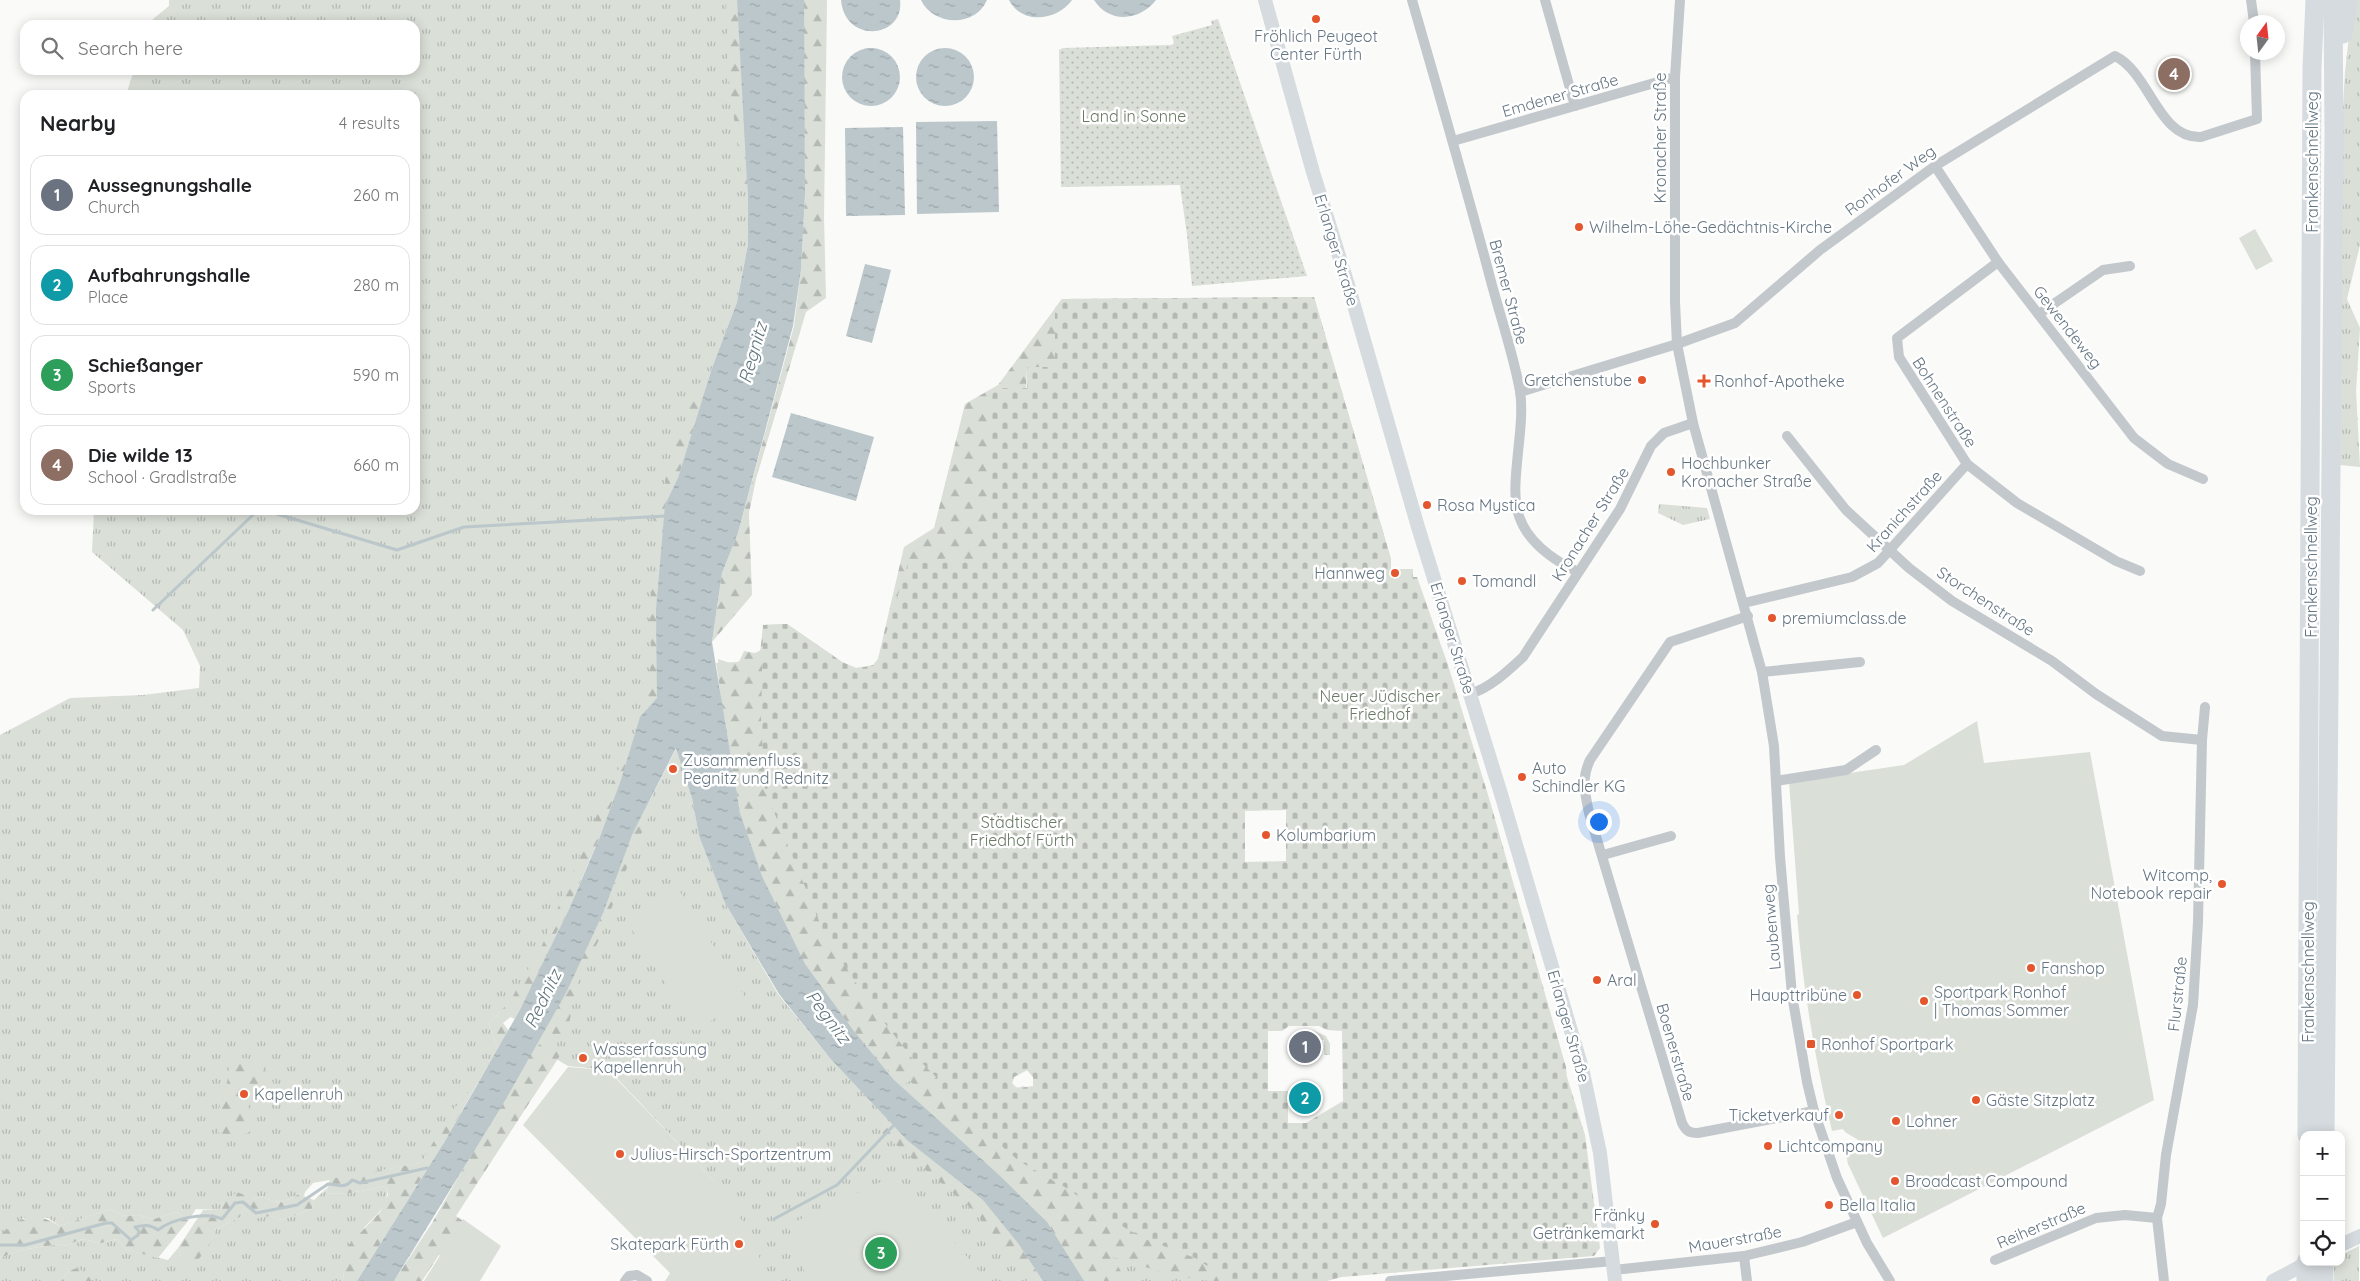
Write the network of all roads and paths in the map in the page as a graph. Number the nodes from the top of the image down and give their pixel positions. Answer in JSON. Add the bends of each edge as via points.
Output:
{"nodes":[{"id":1,"x":1265,"y":0,"type":"edge"},
{"id":2,"x":1412,"y":0,"type":"edge"},
{"id":3,"x":1545,"y":0,"type":"edge"},
{"id":4,"x":1680,"y":0,"type":"edge"},
{"id":5,"x":2251,"y":0,"type":"edge"},
{"id":6,"x":2303,"y":0,"type":"edge"},
{"id":7,"x":2315,"y":0,"type":"edge"},
{"id":8,"x":2333,"y":0,"type":"edge"},
{"id":9,"x":2348,"y":0,"type":"edge"},
{"id":10,"x":2253,"y":15,"type":"edge"},
{"id":11,"x":2255,"y":60,"type":"edge"},
{"id":12,"x":2312,"y":68,"type":"junction"},
{"id":13,"x":1675,"y":78,"type":"junction"},
{"id":14,"x":2334,"y":94,"type":"junction"},
{"id":15,"x":1575,"y":106,"type":"junction"},
{"id":16,"x":1453,"y":141,"type":"junction"},
{"id":17,"x":1935,"y":166,"type":"junction"},
{"id":18,"x":1998,"y":262,"type":"junction"},
{"id":19,"x":2130,"y":266,"type":"dead end"},
{"id":20,"x":2039,"y":314,"type":"junction"},
{"id":21,"x":1677,"y":344,"type":"junction"},
{"id":22,"x":1520,"y":392,"type":"junction"},
{"id":23,"x":1693,"y":423,"type":"junction"},
{"id":24,"x":1787,"y":436,"type":"dead end"},
{"id":25,"x":1966,"y":464,"type":"junction"},
{"id":26,"x":2203,"y":479,"type":"dead end"},
{"id":27,"x":1890,"y":550,"type":"junction"},
{"id":28,"x":2140,"y":571,"type":"dead end"},
{"id":29,"x":1578,"y":572,"type":"junction"},
{"id":30,"x":1744,"y":603,"type":"junction"},
{"id":31,"x":1748,"y":616,"type":"junction"},
{"id":32,"x":1860,"y":662,"type":"dead end"},
{"id":33,"x":1762,"y":672,"type":"junction"},
{"id":34,"x":1470,"y":694,"type":"junction"},
{"id":35,"x":2205,"y":707,"type":"dead end"},
{"id":36,"x":2202,"y":740,"type":"junction"},
{"id":37,"x":1876,"y":750,"type":"dead end"},
{"id":38,"x":1776,"y":782,"type":"junction"},
{"id":39,"x":1671,"y":836,"type":"dead end"},
{"id":40,"x":1602,"y":855,"type":"junction"},
{"id":41,"x":1814,"y":1111,"type":"junction"},
{"id":42,"x":2307,"y":1131,"type":"edge"},
{"id":43,"x":2325,"y":1131,"type":"edge"},
{"id":44,"x":2157,"y":1218,"type":"junction"},
{"id":45,"x":1857,"y":1222,"type":"junction"},
{"id":46,"x":2360,"y":1236,"type":"edge"},
{"id":47,"x":2345,"y":1243,"type":"edge"},
{"id":48,"x":1744,"y":1256,"type":"junction"},
{"id":49,"x":1995,"y":1260,"type":"dead end"},
{"id":50,"x":2300,"y":1266,"type":"edge"},
{"id":51,"x":2307,"y":1266,"type":"edge"},
{"id":52,"x":2324,"y":1266,"type":"edge"},
{"id":53,"x":1614,"y":1271,"type":"edge"},
{"id":54,"x":1470,"y":1277,"type":"edge"},
{"id":55,"x":2276,"y":1279,"type":"edge"},
{"id":56,"x":625,"y":1281,"type":"edge"},
{"id":57,"x":646,"y":1281,"type":"edge"},
{"id":58,"x":1390,"y":1281,"type":"edge"},
{"id":59,"x":1747,"y":1281,"type":"edge"},
{"id":60,"x":1890,"y":1281,"type":"edge"},
{"id":61,"x":2164,"y":1281,"type":"edge"},
{"id":62,"x":2306,"y":1281,"type":"edge"},
{"id":63,"x":2324,"y":1281,"type":"edge"}],
"edges":[{"from":1,"to":34,"type":"main road","name":"Erlanger Straße","via":[[1406,489]]},
{"from":2,"to":16,"type":"street","name":"Bremer Straße"},
{"from":3,"to":15,"type":"street"},
{"from":4,"to":13,"type":"street","name":"Kronacher Straße"},
{"from":5,"to":10,"type":"street"},
{"from":6,"to":12,"type":"highway"},
{"from":7,"to":12,"type":"highway","name":"Frankenschnellweg"},
{"from":8,"to":14,"type":"highway","name":"Frankenschnellweg"},
{"from":9,"to":14,"type":"highway"},
{"from":11,"to":17,"type":"street","name":"Ronhofer Weg","via":[[2257,119],[2201,137],[2191,137],[2173,128],[2130,65],[2116,56]]},
{"from":12,"to":42,"type":"highway","name":"Frankenschnellweg"},
{"from":13,"to":15,"type":"street","name":"Emdener Straße"},
{"from":13,"to":21,"type":"street","name":"Kronacher Straße"},
{"from":14,"to":43,"type":"highway","name":"Frankenschnellweg"},
{"from":15,"to":16,"type":"street","name":"Emdener Straße"},
{"from":16,"to":22,"type":"street","name":"Bremer Straße"},
{"from":17,"to":18,"type":"street","name":"Gewendeweg"},
{"from":17,"to":21,"type":"street","name":"Ronhofer Weg","via":[[1820,250],[1735,323]]},
{"from":18,"to":20,"type":"street","name":"Gewendeweg"},
{"from":18,"to":25,"type":"street","name":"Bohnenstraße","via":[[1897,338],[1898,357]]},
{"from":19,"to":20,"type":"street","via":[[2103,270]]},
{"from":20,"to":26,"type":"street","name":"Gewendeweg","via":[[2134,438],[2168,464]]},
{"from":21,"to":22,"type":"street","name":"Ronhofer Weg"},
{"from":21,"to":23,"type":"street","name":"Kronacher Straße"},
{"from":22,"to":29,"type":"street","name":"Bremer Straße","via":[[1521,439],[1515,493],[1518,516],[1534,541],[1555,561]]},
{"from":23,"to":29,"type":"street","name":"Kronacher Straße","via":[[1664,433],[1652,446],[1624,503]]},
{"from":23,"to":30,"type":"street","name":"Laubenweg"},
{"from":24,"to":27,"type":"street","name":"Storchenstraße","via":[[1846,510]]},
{"from":25,"to":27,"type":"street","name":"Kranichstraße"},
{"from":25,"to":28,"type":"street","name":"Bohnenstraße","via":[[2017,503],[2116,561]]},
{"from":27,"to":30,"type":"street","name":"Kranichstraße","via":[[1878,563],[1852,577]]},
{"from":27,"to":36,"type":"street","name":"Storchenstraße","via":[[1952,601],[2052,661],[2162,736]]},
{"from":29,"to":34,"type":"street","name":"Kronacher Straße","via":[[1523,657],[1483,688]]},
{"from":30,"to":31,"type":"street","name":"Laubenweg"},
{"from":31,"to":33,"type":"street","name":"Laubenweg"},
{"from":31,"to":40,"type":"street","name":"Boenerstraße","via":[[1670,642],[1590,760],[1584,772],[1583,786]]},
{"from":32,"to":33,"type":"street"},
{"from":33,"to":38,"type":"street","name":"Laubenweg","via":[[1774,746]]},
{"from":34,"to":53,"type":"main road","name":"Erlanger Straße","via":[[1582,1068],[1600,1153]]},
{"from":35,"to":36,"type":"street","name":"Flurstraße"},
{"from":36,"to":44,"type":"street","name":"Flurstraße","via":[[2193,1005]]},
{"from":37,"to":38,"type":"street","via":[[1846,770]]},
{"from":38,"to":41,"type":"street","name":"Laubenweg","via":[[1792,995]]},
{"from":39,"to":40,"type":"street"},
{"from":40,"to":41,"type":"street","name":"Boenerstraße","via":[[1686,1130],[1698,1133]]},
{"from":41,"to":45,"type":"street","name":"Laubenweg","via":[[1837,1178]]},
{"from":44,"to":49,"type":"street","name":"Reiherstraße","via":[[2125,1215],[2096,1218]]},
{"from":44,"to":61,"type":"street","name":"Flurstraße"},
{"from":45,"to":48,"type":"street","name":"Mauerstraße","via":[[1802,1242]]},
{"from":45,"to":60,"type":"street","name":"Laubenweg"},
{"from":46,"to":47,"type":"main road"},
{"from":48,"to":53,"type":"street","name":"Mauerstraße"},
{"from":48,"to":59,"type":"street"},
{"from":50,"to":55,"type":"main road"},
{"from":51,"to":62,"type":"highway"},
{"from":52,"to":63,"type":"highway"},
{"from":53,"to":54,"type":"street","name":"Mauerstraße"},
{"from":54,"to":58,"type":"street","name":"Mauerstraße"},
{"from":56,"to":57,"type":"street","via":[[637,1275]]}]}
